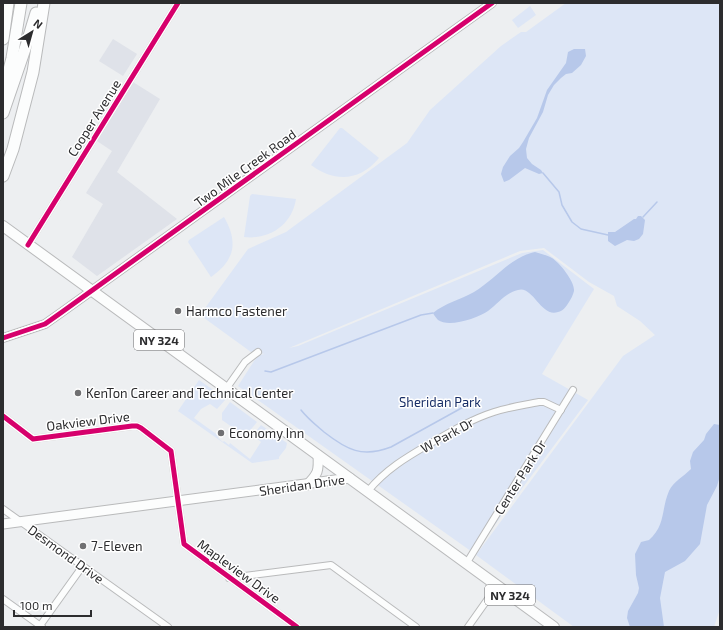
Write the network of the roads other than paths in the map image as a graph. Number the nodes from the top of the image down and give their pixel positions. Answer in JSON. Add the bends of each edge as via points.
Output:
{"nodes":[{"id":1,"x":8,"y":3,"type":"edge"},
{"id":2,"x":21,"y":3,"type":"edge"},
{"id":3,"x":38,"y":3,"type":"edge"},
{"id":4,"x":44,"y":3,"type":"edge"},
{"id":5,"x":178,"y":3,"type":"edge"},
{"id":6,"x":492,"y":3,"type":"edge"},
{"id":7,"x":3,"y":39,"type":"edge"},
{"id":8,"x":3,"y":93,"type":"edge"},
{"id":9,"x":3,"y":112,"type":"edge"},
{"id":10,"x":3,"y":176,"type":"edge"},
{"id":11,"x":3,"y":226,"type":"edge"},
{"id":12,"x":28,"y":245,"type":"junction"},
{"id":13,"x":91,"y":291,"type":"junction"},
{"id":14,"x":3,"y":338,"type":"edge"},
{"id":15,"x":258,"y":352,"type":"dead end"},
{"id":16,"x":226,"y":389,"type":"junction"},
{"id":17,"x":573,"y":390,"type":"dead end"},
{"id":18,"x":561,"y":410,"type":"junction"},
{"id":19,"x":3,"y":416,"type":"edge"},
{"id":20,"x":318,"y":455,"type":"junction"},
{"id":21,"x":350,"y":478,"type":"junction"},
{"id":22,"x":307,"y":485,"type":"junction"},
{"id":23,"x":368,"y":491,"type":"junction"},
{"id":24,"x":178,"y":501,"type":"junction"},
{"id":25,"x":3,"y":509,"type":"edge"},
{"id":26,"x":21,"y":522,"type":"junction"},
{"id":27,"x":3,"y":524,"type":"edge"},
{"id":28,"x":466,"y":564,"type":"junction"},
{"id":29,"x":82,"y":567,"type":"junction"},
{"id":30,"x":229,"y":578,"type":"junction"},
{"id":31,"x":497,"y":586,"type":"junction"},
{"id":32,"x":3,"y":599,"type":"edge"},
{"id":33,"x":40,"y":627,"type":"edge"},
{"id":34,"x":168,"y":627,"type":"edge"},
{"id":35,"x":297,"y":627,"type":"edge"},
{"id":36,"x":416,"y":627,"type":"edge"},
{"id":37,"x":468,"y":627,"type":"edge"},
{"id":38,"x":554,"y":627,"type":"edge"}],
"edges":[{"from":1,"to":7,"type":"highway"},
{"from":2,"to":8,"type":"highway"},
{"from":3,"to":9,"type":"highway"},
{"from":4,"to":10,"type":"highway","via":[[33,72],[13,149]]},
{"from":5,"to":12,"type":"street","name":"Cooper Avenue"},
{"from":6,"to":13,"type":"street","name":"Two Mile Creek Road"},
{"from":11,"to":12,"type":"main road","number":"NY 324"},
{"from":12,"to":13,"type":"main road","number":"NY 324"},
{"from":13,"to":14,"type":"street","name":"Two Mile Creek Road","via":[[45,324]]},
{"from":13,"to":16,"type":"main road","number":"NY 324"},
{"from":15,"to":16,"type":"street","via":[[245,362]]},
{"from":16,"to":20,"type":"main road","number":"NY 324"},
{"from":17,"to":18,"type":"street","name":"Center Park Dr"},
{"from":18,"to":23,"type":"street","name":"W Park Dr","via":[[539,402],[496,411],[477,418],[404,459],[384,473]]},
{"from":18,"to":28,"type":"street","name":"Center Park Dr"},
{"from":19,"to":24,"type":"street","name":"Oakview Drive","via":[[34,439],[137,426],[172,451]]},
{"from":20,"to":21,"type":"main road","number":"NY 324"},
{"from":20,"to":22,"type":"main road","via":[[318,471]]},
{"from":21,"to":22,"type":"main road","name":"Sheridan Drive"},
{"from":21,"to":23,"type":"main road","name":"Sheridan Drive","number":"NY 324"},
{"from":22,"to":24,"type":"main road","name":"Sheridan Drive"},
{"from":23,"to":28,"type":"main road","name":"Sheridan Drive","number":"NY 324"},
{"from":24,"to":26,"type":"main road","name":"Sheridan Drive"},
{"from":24,"to":30,"type":"street","name":"Mapleview Drive","via":[[184,544]]},
{"from":25,"to":26,"type":"street","name":"Desmond Drive"},
{"from":26,"to":27,"type":"main road","name":"Sheridan Drive"},
{"from":26,"to":29,"type":"street","name":"Desmond Drive"},
{"from":28,"to":31,"type":"main road","name":"Sheridan Drive","number":"NY 324"},
{"from":29,"to":33,"type":"street"},
{"from":29,"to":34,"type":"street","name":"Desmond Drive"},
{"from":30,"to":35,"type":"street","name":"Mapleview Drive"},
{"from":30,"to":36,"type":"street","via":[[331,565]]},
{"from":31,"to":37,"type":"street"},
{"from":31,"to":38,"type":"main road","name":"Sheridan Drive","number":"NY 324"},
{"from":32,"to":33,"type":"street"}]}
